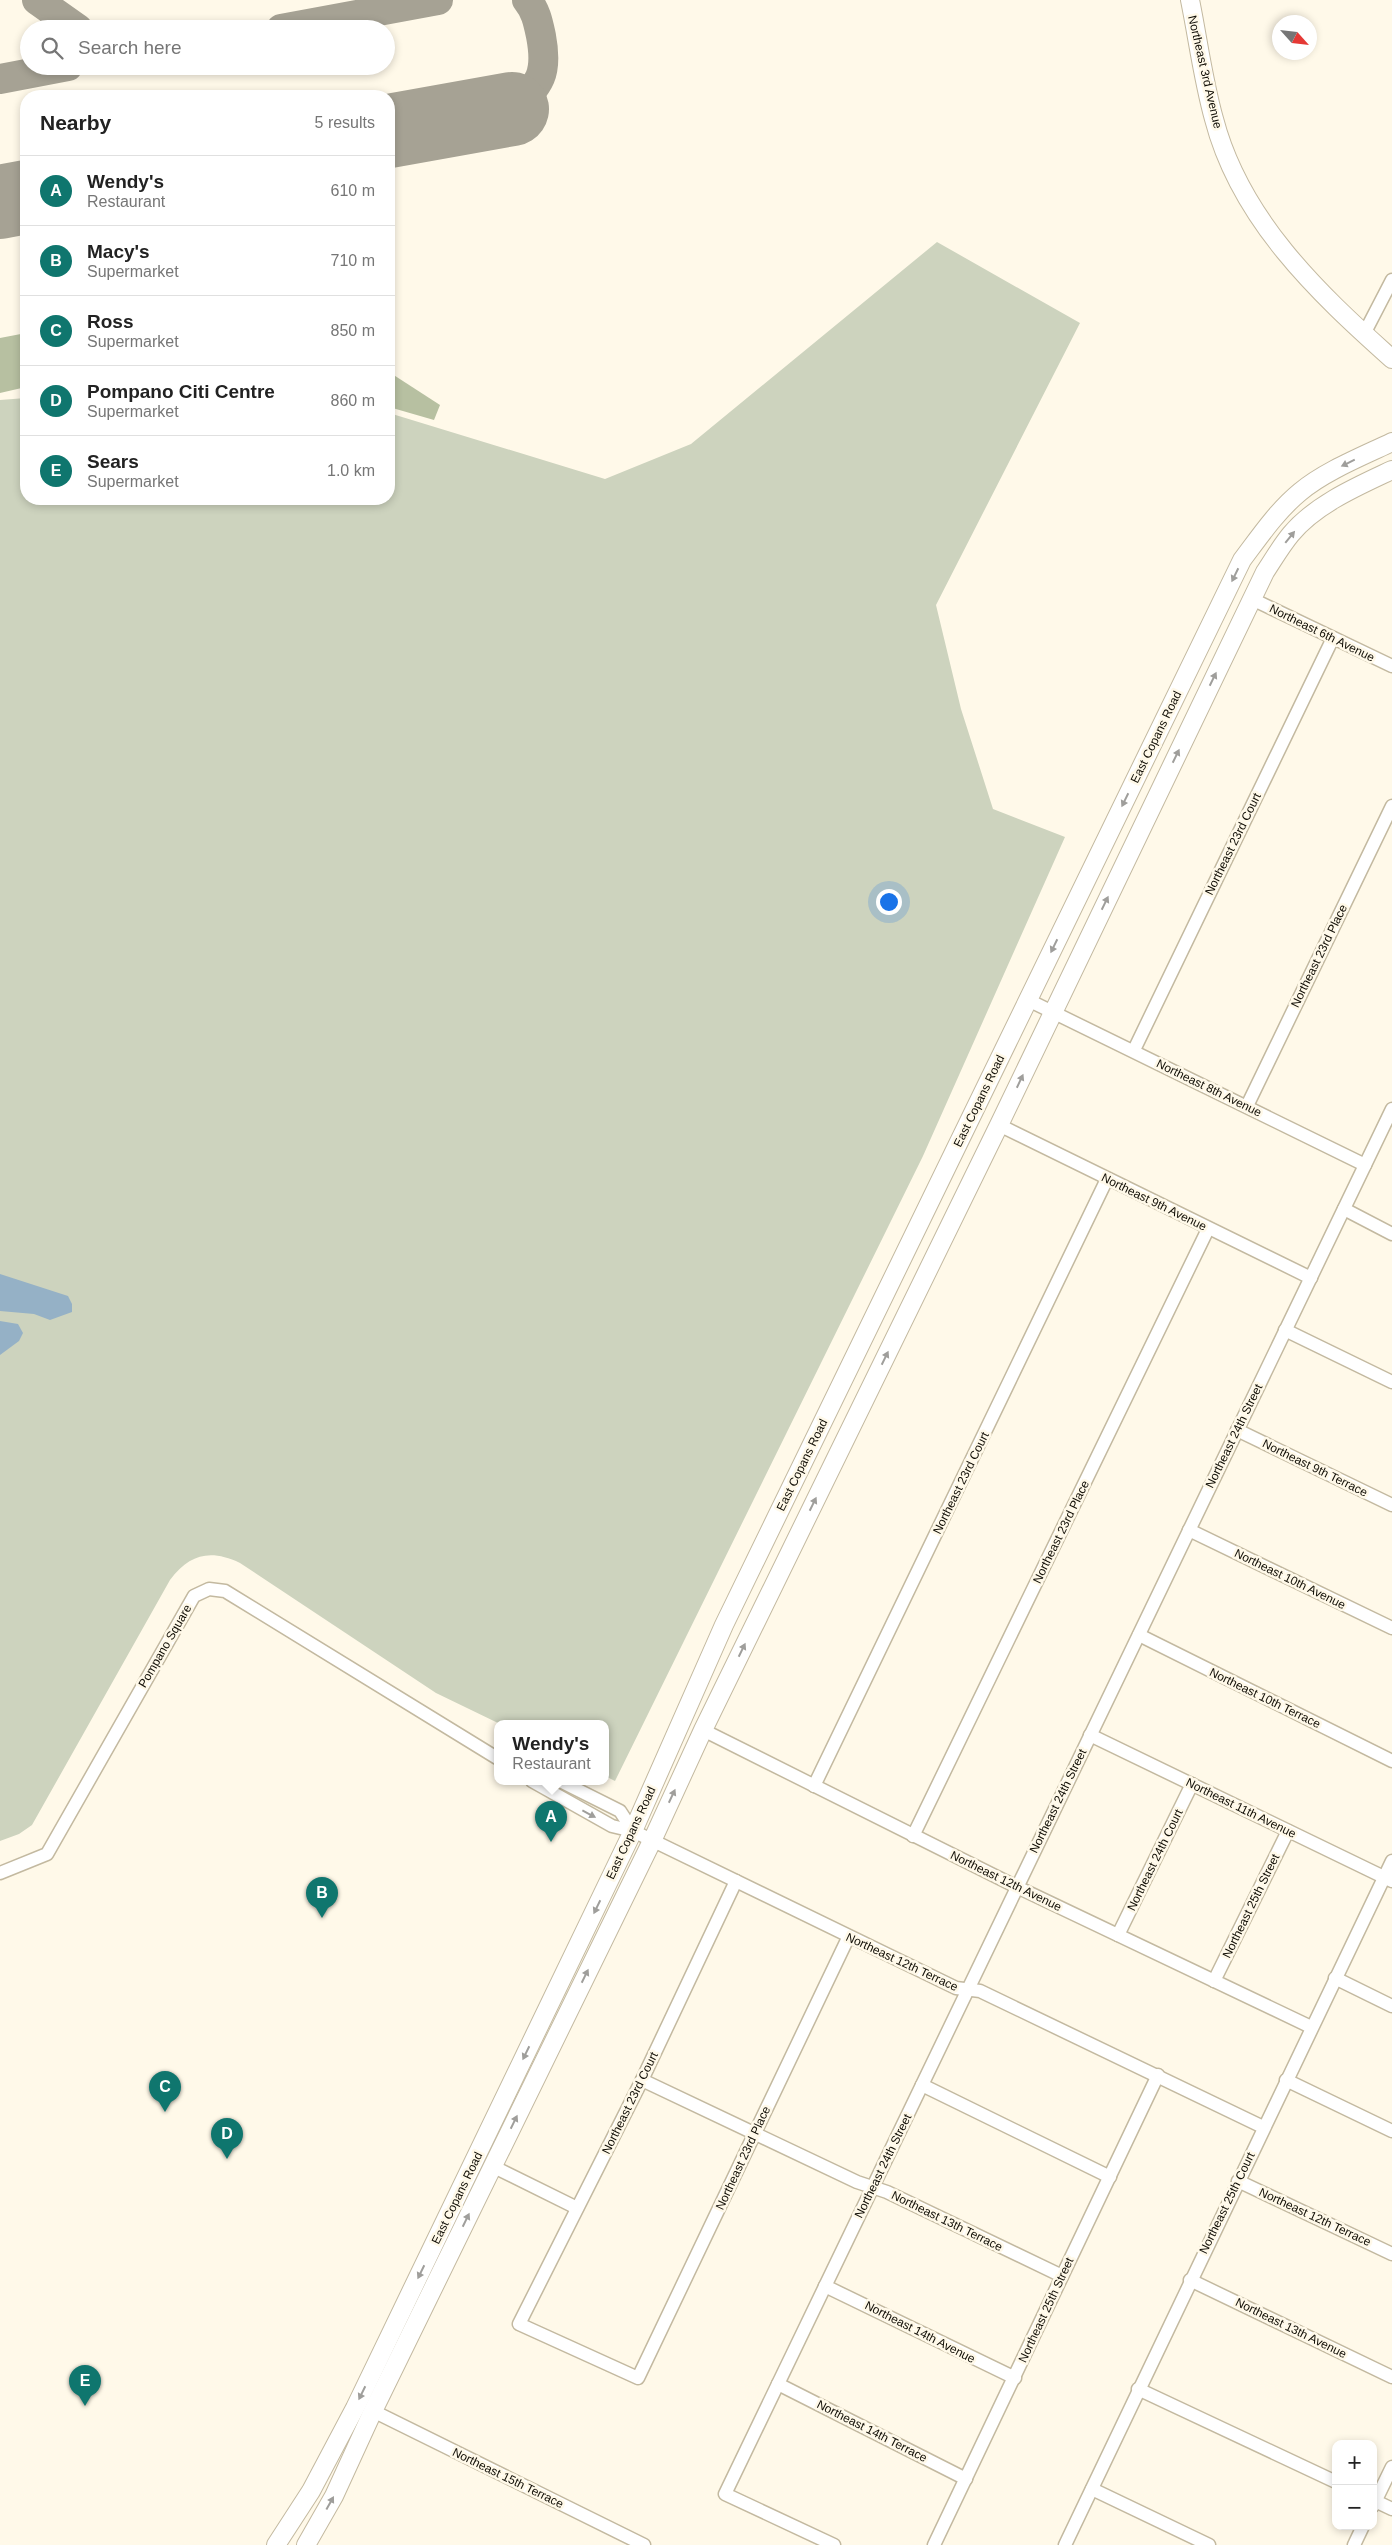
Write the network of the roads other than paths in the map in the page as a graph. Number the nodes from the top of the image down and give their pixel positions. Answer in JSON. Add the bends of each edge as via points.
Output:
{"nodes":[{"id":1,"x":1190,"y":0,"type":"edge"},
{"id":2,"x":1392,"y":280,"type":"edge"},
{"id":3,"x":1364,"y":334,"type":"junction"},
{"id":4,"x":1392,"y":358,"type":"edge"},
{"id":5,"x":1392,"y":442,"type":"edge"},
{"id":6,"x":1392,"y":470,"type":"edge"},
{"id":7,"x":1252,"y":599,"type":"junction"},
{"id":8,"x":1333,"y":638,"type":"junction"},
{"id":9,"x":1392,"y":666,"type":"edge"},
{"id":10,"x":1392,"y":806,"type":"edge"},
{"id":11,"x":1028,"y":1000,"type":"junction"},
{"id":12,"x":1053,"y":1012,"type":"junction"},
{"id":13,"x":1134,"y":1050,"type":"junction"},
{"id":14,"x":1247,"y":1106,"type":"junction"},
{"id":15,"x":1392,"y":1109,"type":"edge"},
{"id":16,"x":999,"y":1125,"type":"junction"},
{"id":17,"x":1365,"y":1165,"type":"junction"},
{"id":18,"x":1107,"y":1179,"type":"junction"},
{"id":19,"x":1344,"y":1209,"type":"junction"},
{"id":20,"x":1208,"y":1229,"type":"junction"},
{"id":21,"x":1392,"y":1234,"type":"edge"},
{"id":22,"x":1311,"y":1278,"type":"junction"},
{"id":23,"x":1286,"y":1330,"type":"junction"},
{"id":24,"x":1392,"y":1382,"type":"edge"},
{"id":25,"x":1237,"y":1430,"type":"junction"},
{"id":26,"x":1392,"y":1505,"type":"edge"},
{"id":27,"x":1189,"y":1530,"type":"junction"},
{"id":28,"x":1392,"y":1628,"type":"edge"},
{"id":29,"x":1138,"y":1635,"type":"junction"},
{"id":30,"x":703,"y":1730,"type":"junction"},
{"id":31,"x":1090,"y":1735,"type":"junction"},
{"id":32,"x":494,"y":1756,"type":"edge"},
{"id":33,"x":1392,"y":1761,"type":"edge"},
{"id":34,"x":1192,"y":1784,"type":"junction"},
{"id":35,"x":539,"y":1785,"type":"edge"},
{"id":36,"x":568,"y":1785,"type":"edge"},
{"id":37,"x":814,"y":1786,"type":"junction"},
{"id":38,"x":633,"y":1831,"type":"junction"},
{"id":39,"x":1288,"y":1831,"type":"junction"},
{"id":40,"x":913,"y":1836,"type":"junction"},
{"id":41,"x":652,"y":1841,"type":"junction"},
{"id":42,"x":1392,"y":1862,"type":"edge"},
{"id":43,"x":0,"y":1873,"type":"edge"},
{"id":44,"x":1388,"y":1880,"type":"edge"},
{"id":45,"x":736,"y":1881,"type":"junction"},
{"id":46,"x":1017,"y":1887,"type":"junction"},
{"id":47,"x":1118,"y":1935,"type":"junction"},
{"id":48,"x":848,"y":1938,"type":"junction"},
{"id":49,"x":1335,"y":1978,"type":"junction"},
{"id":50,"x":1214,"y":1981,"type":"junction"},
{"id":51,"x":967,"y":1991,"type":"junction"},
{"id":52,"x":1392,"y":2006,"type":"edge"},
{"id":53,"x":1311,"y":2027,"type":"junction"},
{"id":54,"x":1158,"y":2075,"type":"junction"},
{"id":55,"x":642,"y":2080,"type":"junction"},
{"id":56,"x":1286,"y":2080,"type":"junction"},
{"id":57,"x":922,"y":2085,"type":"junction"},
{"id":58,"x":1264,"y":2127,"type":"junction"},
{"id":59,"x":1392,"y":2131,"type":"edge"},
{"id":60,"x":755,"y":2133,"type":"junction"},
{"id":61,"x":487,"y":2136,"type":"junction"},
{"id":62,"x":473,"y":2165,"type":"junction"},
{"id":63,"x":492,"y":2166,"type":"junction"},
{"id":64,"x":1110,"y":2177,"type":"junction"},
{"id":65,"x":1238,"y":2181,"type":"junction"},
{"id":66,"x":873,"y":2187,"type":"junction"},
{"id":67,"x":478,"y":2195,"type":"junction"},
{"id":68,"x":577,"y":2208,"type":"junction"},
{"id":69,"x":1392,"y":2254,"type":"edge"},
{"id":70,"x":1062,"y":2276,"type":"junction"},
{"id":71,"x":1190,"y":2280,"type":"junction"},
{"id":72,"x":825,"y":2286,"type":"junction"},
{"id":73,"x":519,"y":2324,"type":"joint"},
{"id":74,"x":1392,"y":2377,"type":"edge"},
{"id":75,"x":1015,"y":2378,"type":"junction"},
{"id":76,"x":778,"y":2384,"type":"junction"},
{"id":77,"x":1138,"y":2388,"type":"junction"},
{"id":78,"x":373,"y":2411,"type":"junction"},
{"id":79,"x":1392,"y":2467,"type":"edge"},
{"id":80,"x":966,"y":2479,"type":"junction"},
{"id":81,"x":1332,"y":2480,"type":"edge"},
{"id":82,"x":1092,"y":2489,"type":"junction"},
{"id":83,"x":1377,"y":2496,"type":"edge"},
{"id":84,"x":1377,"y":2503,"type":"edge"},
{"id":85,"x":302,"y":2506,"type":"junction"},
{"id":86,"x":1392,"y":2509,"type":"edge"},
{"id":87,"x":1361,"y":2530,"type":"edge"},
{"id":88,"x":276,"y":2545,"type":"edge"},
{"id":89,"x":294,"y":2545,"type":"edge"},
{"id":90,"x":306,"y":2545,"type":"edge"},
{"id":91,"x":644,"y":2545,"type":"edge"},
{"id":92,"x":834,"y":2545,"type":"edge"},
{"id":93,"x":934,"y":2545,"type":"edge"},
{"id":94,"x":1065,"y":2545,"type":"edge"},
{"id":95,"x":1209,"y":2545,"type":"edge"},
{"id":96,"x":1354,"y":2545,"type":"edge"}],
"edges":[{"from":1,"to":3,"type":"main road","name":"Northeast 3rd Avenue","via":[[1214,120],[1249,202],[1313,285]]},
{"from":2,"to":3,"type":"street"},
{"from":3,"to":4,"type":"main road","name":"Northeast 3rd Avenue"},
{"from":5,"to":11,"type":"main road","name":"East Copans Road","one_way":true,"via":[[1342,466],[1301,491],[1274,518],[1242,560]]},
{"from":7,"to":6,"type":"main road","name":"East Copans Road","one_way":true,"via":[[1265,572],[1292,533],[1316,512],[1354,488]]},
{"from":7,"to":8,"type":"street","name":"Northeast 6th Avenue"},
{"from":12,"to":7,"type":"main road","name":"East Copans Road","one_way":true},
{"from":8,"to":9,"type":"street","name":"Northeast 6th Avenue"},
{"from":8,"to":13,"type":"street","name":"Northeast 23rd Court"},
{"from":10,"to":14,"type":"street","name":"Northeast 23rd Place"},
{"from":11,"to":12,"type":"street","name":"Northeast 8th Avenue"},
{"from":11,"to":38,"type":"main road","name":"East Copans Road","via":[[724,1625]]},
{"from":12,"to":13,"type":"street","name":"Northeast 8th Avenue"},
{"from":16,"to":12,"type":"main road","name":"East Copans Road","one_way":true},
{"from":13,"to":14,"type":"street","name":"Northeast 8th Avenue"},
{"from":14,"to":17,"type":"street","name":"Northeast 8th Avenue"},
{"from":15,"to":17,"type":"street","name":"Northeast 24th Street"},
{"from":16,"to":18,"type":"street","name":"Northeast 9th Avenue"},
{"from":30,"to":16,"type":"main road","name":"East Copans Road","one_way":true},
{"from":17,"to":19,"type":"street","name":"Northeast 24th Street"},
{"from":18,"to":20,"type":"street","name":"Northeast 9th Avenue"},
{"from":18,"to":37,"type":"street","name":"Northeast 23rd Court"},
{"from":19,"to":21,"type":"street"},
{"from":19,"to":22,"type":"street","name":"Northeast 24th Street"},
{"from":20,"to":22,"type":"street","name":"Northeast 9th Avenue"},
{"from":20,"to":40,"type":"street","name":"Northeast 23rd Place"},
{"from":22,"to":23,"type":"street","name":"Northeast 24th Street"},
{"from":23,"to":24,"type":"street"},
{"from":23,"to":25,"type":"street","name":"Northeast 24th Street"},
{"from":25,"to":26,"type":"street","name":"Northeast 9th Terrace"},
{"from":25,"to":27,"type":"street","name":"Northeast 24th Street"},
{"from":27,"to":28,"type":"street","name":"Northeast 10th Avenue"},
{"from":27,"to":29,"type":"street","name":"Northeast 24th Street"},
{"from":29,"to":31,"type":"street","name":"Northeast 24th Street"},
{"from":29,"to":33,"type":"street","name":"Northeast 10th Terrace"},
{"from":30,"to":37,"type":"street","name":"Northeast 12th Avenue"},
{"from":41,"to":30,"type":"main road","name":"East Copans Road","one_way":true},
{"from":31,"to":34,"type":"street","name":"Northeast 11th Avenue"},
{"from":31,"to":46,"type":"street","name":"Northeast 24th Street"},
{"from":32,"to":43,"type":"street","name":"Pompano Square","via":[[226,1591],[209,1589],[194,1596],[48,1854]]},
{"from":34,"to":39,"type":"street","name":"Northeast 11th Avenue"},
{"from":34,"to":47,"type":"street","name":"Northeast 24th Court"},
{"from":35,"to":38,"type":"street","one_way":true,"via":[[612,1826]]},
{"from":36,"to":38,"type":"street","via":[[620,1811]]},
{"from":37,"to":40,"type":"street","name":"Northeast 12th Avenue"},
{"from":38,"to":41,"type":"street"},
{"from":38,"to":61,"type":"main road","name":"East Copans Road","one_way":true},
{"from":39,"to":44,"type":"street","name":"Northeast 11th Avenue"},
{"from":39,"to":50,"type":"street","name":"Northeast 25th Street"},
{"from":40,"to":46,"type":"street","name":"Northeast 12th Avenue"},
{"from":41,"to":45,"type":"street","name":"Northeast 12th Terrace"},
{"from":63,"to":41,"type":"main road","name":"East Copans Road","one_way":true},
{"from":42,"to":44,"type":"street","name":"Northeast 25th Court"},
{"from":44,"to":49,"type":"street","name":"Northeast 25th Court"},
{"from":45,"to":48,"type":"street","name":"Northeast 12th Terrace"},
{"from":45,"to":55,"type":"street","name":"Northeast 23rd Court"},
{"from":46,"to":47,"type":"street","name":"Northeast 12th Avenue"},
{"from":46,"to":51,"type":"street","name":"Northeast 24th Street"},
{"from":47,"to":50,"type":"street","name":"Northeast 12th Avenue"},
{"from":48,"to":51,"type":"street","name":"Northeast 12th Terrace"},
{"from":48,"to":60,"type":"street","name":"Northeast 23rd Place"},
{"from":49,"to":52,"type":"street"},
{"from":49,"to":53,"type":"street","name":"Northeast 25th Court"},
{"from":50,"to":53,"type":"street","name":"Northeast 12th Avenue"},
{"from":51,"to":54,"type":"street","name":"Northeast 12th Terrace","via":[[980,1991]]},
{"from":51,"to":57,"type":"street","name":"Northeast 24th Street"},
{"from":53,"to":56,"type":"street","name":"Northeast 25th Court"},
{"from":54,"to":58,"type":"street","name":"Northeast 12th Terrace"},
{"from":54,"to":64,"type":"street","name":"Northeast 25th Street"},
{"from":55,"to":60,"type":"street","name":"Northeast 13th Terrace"},
{"from":55,"to":68,"type":"street","name":"Northeast 23rd Court"},
{"from":56,"to":58,"type":"street","name":"Northeast 25th Court"},
{"from":56,"to":59,"type":"street"},
{"from":57,"to":64,"type":"street"},
{"from":57,"to":66,"type":"street","name":"Northeast 24th Street"},
{"from":58,"to":65,"type":"street","name":"Northeast 25th Court"},
{"from":60,"to":66,"type":"street","name":"Northeast 13th Terrace"},
{"from":60,"to":73,"type":"street","name":"Northeast 23rd Place","via":[[638,2378]]},
{"from":61,"to":62,"type":"main road","name":"East Copans Road"},
{"from":61,"to":63,"type":"main road","via":[[487,2152]]},
{"from":62,"to":67,"type":"main road","via":[[478,2179]]},
{"from":62,"to":85,"type":"main road","name":"East Copans Road","one_way":true,"via":[[355,2408]]},
{"from":63,"to":67,"type":"main road","name":"East Copans Road"},
{"from":63,"to":68,"type":"street"},
{"from":64,"to":70,"type":"street","name":"Northeast 25th Street"},
{"from":65,"to":69,"type":"street","name":"Northeast 12th Terrace"},
{"from":65,"to":71,"type":"street","name":"Northeast 25th Court"},
{"from":66,"to":70,"type":"street","name":"Northeast 13th Terrace"},
{"from":66,"to":72,"type":"street","name":"Northeast 24th Street"},
{"from":78,"to":67,"type":"main road","name":"East Copans Road","one_way":true},
{"from":68,"to":73,"type":"street","name":"Northeast 23rd Court"},
{"from":70,"to":75,"type":"street","name":"Northeast 25th Street"},
{"from":71,"to":74,"type":"street","name":"Northeast 13th Avenue"},
{"from":71,"to":77,"type":"street","name":"Northeast 25th Court"},
{"from":72,"to":75,"type":"street","name":"Northeast 14th Avenue"},
{"from":72,"to":76,"type":"street","name":"Northeast 24th Street"},
{"from":75,"to":80,"type":"street","name":"Northeast 25th Street"},
{"from":76,"to":80,"type":"street","name":"Northeast 14th Terrace"},
{"from":76,"to":92,"type":"street","name":"Northeast 24th Street","via":[[725,2494]]},
{"from":77,"to":81,"type":"street"},
{"from":77,"to":82,"type":"street","name":"Northeast 25th Court"},
{"from":90,"to":78,"type":"main road","name":"East Copans Road","one_way":true,"via":[[334,2496]]},
{"from":78,"to":91,"type":"street","name":"Northeast 15th Terrace"},
{"from":79,"to":83,"type":"street"},
{"from":80,"to":93,"type":"street","name":"Northeast 25th Street"},
{"from":82,"to":94,"type":"street","name":"Northeast 25th Court"},
{"from":82,"to":95,"type":"street"},
{"from":84,"to":86,"type":"street"},
{"from":85,"to":88,"type":"main road","name":"East Copans Road"},
{"from":85,"to":89,"type":"main road"},
{"from":87,"to":96,"type":"street"}]}
